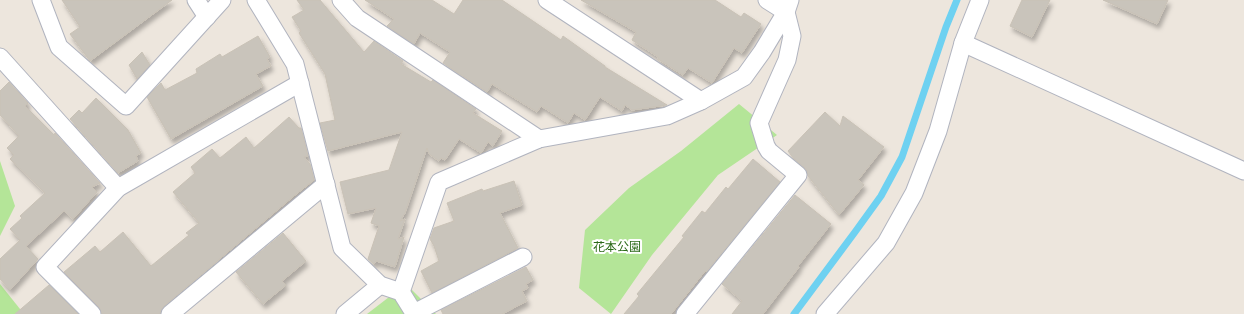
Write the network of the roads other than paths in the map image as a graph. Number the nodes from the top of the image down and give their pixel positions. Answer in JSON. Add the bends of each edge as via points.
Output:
{"nodes":[{"id":1,"x":41,"y":0,"type":"edge"},
{"id":2,"x":196,"y":0,"type":"edge"},
{"id":3,"x":222,"y":0,"type":"edge"},
{"id":4,"x":256,"y":0,"type":"edge"},
{"id":5,"x":341,"y":0,"type":"edge"},
{"id":6,"x":547,"y":0,"type":"edge"},
{"id":7,"x":766,"y":0,"type":"edge"},
{"id":8,"x":980,"y":0,"type":"edge"},
{"id":9,"x":788,"y":6,"type":"edge"},
{"id":10,"x":207,"y":17,"type":"junction"},
{"id":11,"x":963,"y":43,"type":"junction"},
{"id":12,"x":0,"y":57,"type":"edge"},
{"id":13,"x":300,"y":83,"type":"junction"},
{"id":14,"x":701,"y":101,"type":"junction"},
{"id":15,"x":539,"y":139,"type":"junction"},
{"id":16,"x":1244,"y":171,"type":"edge"},
{"id":17,"x":326,"y":184,"type":"junction"},
{"id":18,"x":118,"y":188,"type":"junction"},
{"id":19,"x":523,"y":257,"type":"dead end"},
{"id":20,"x":380,"y":285,"type":"junction"},
{"id":21,"x":401,"y":292,"type":"junction"},
{"id":22,"x":92,"y":314,"type":"edge"},
{"id":23,"x":170,"y":314,"type":"edge"},
{"id":24,"x":345,"y":314,"type":"edge"},
{"id":25,"x":685,"y":314,"type":"edge"},
{"id":26,"x":825,"y":314,"type":"edge"}],
"edges":[{"from":1,"to":10,"type":"street","via":[[59,47],[126,106]]},
{"from":2,"to":10,"type":"street"},
{"from":3,"to":10,"type":"street"},
{"from":4,"to":13,"type":"street","via":[[295,64]]},
{"from":5,"to":15,"type":"street","via":[[357,18]]},
{"from":6,"to":14,"type":"street"},
{"from":7,"to":9,"type":"street"},
{"from":8,"to":11,"type":"street"},
{"from":9,"to":14,"type":"street","via":[[762,52],[744,77]]},
{"from":9,"to":25,"type":"street","via":[[792,36],[787,60],[759,123],[769,151],[798,175]]},
{"from":11,"to":16,"type":"street"},
{"from":11,"to":26,"type":"street","via":[[938,131],[914,193],[886,243]]},
{"from":12,"to":18,"type":"street"},
{"from":13,"to":17,"type":"street"},
{"from":13,"to":18,"type":"street"},
{"from":14,"to":15,"type":"street","via":[[668,116]]},
{"from":15,"to":21,"type":"street","via":[[439,182]]},
{"from":17,"to":20,"type":"street","via":[[342,248]]},
{"from":17,"to":23,"type":"street"},
{"from":18,"to":22,"type":"street","via":[[45,268]]},
{"from":19,"to":21,"type":"street","via":[[414,313]]},
{"from":20,"to":21,"type":"street"},
{"from":20,"to":24,"type":"street"}]}
